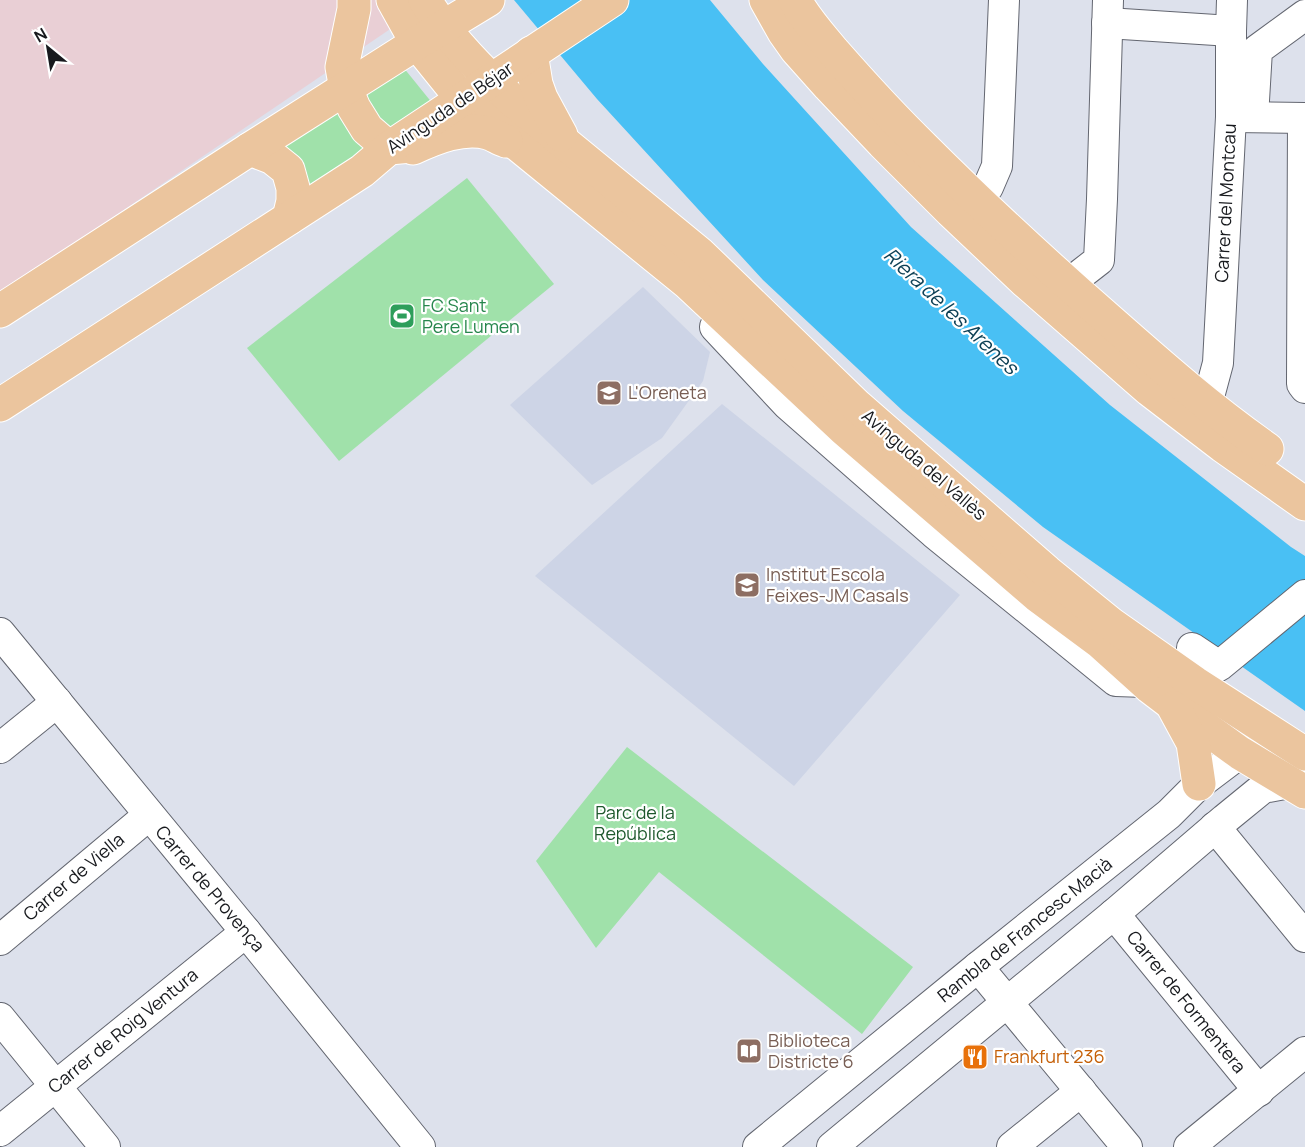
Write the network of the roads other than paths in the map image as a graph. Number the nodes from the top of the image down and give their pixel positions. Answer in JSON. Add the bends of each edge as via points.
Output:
{"nodes":[{"id":1,"x":354,"y":0,"type":"edge"},
{"id":2,"x":393,"y":0,"type":"edge"},
{"id":3,"x":425,"y":0,"type":"edge"},
{"id":4,"x":488,"y":0,"type":"edge"},
{"id":5,"x":612,"y":0,"type":"edge"},
{"id":6,"x":766,"y":0,"type":"edge"},
{"id":7,"x":1004,"y":0,"type":"edge"},
{"id":8,"x":1232,"y":0,"type":"edge"},
{"id":9,"x":797,"y":3,"type":"edge"},
{"id":10,"x":1108,"y":12,"type":"edge"},
{"id":11,"x":1305,"y":15,"type":"edge"},
{"id":12,"x":1231,"y":31,"type":"junction"},
{"id":13,"x":431,"y":35,"type":"junction"},
{"id":14,"x":531,"y":53,"type":"junction"},
{"id":15,"x":344,"y":78,"type":"junction"},
{"id":16,"x":490,"y":81,"type":"junction"},
{"id":17,"x":463,"y":100,"type":"junction"},
{"id":18,"x":1242,"y":117,"type":"junction"},
{"id":19,"x":1304,"y":118,"type":"edge"},
{"id":20,"x":518,"y":146,"type":"junction"},
{"id":21,"x":568,"y":146,"type":"junction"},
{"id":22,"x":403,"y":147,"type":"junction"},
{"id":23,"x":250,"y":149,"type":"junction"},
{"id":24,"x":988,"y":187,"type":"junction"},
{"id":25,"x":289,"y":218,"type":"junction"},
{"id":26,"x":1081,"y":274,"type":"junction"},
{"id":27,"x":1304,"y":290,"type":"edge"},
{"id":28,"x":0,"y":311,"type":"edge"},
{"id":29,"x":1304,"y":376,"type":"edge"},
{"id":30,"x":1210,"y":392,"type":"junction"},
{"id":31,"x":0,"y":405,"type":"edge"},
{"id":32,"x":1305,"y":476,"type":"edge"},
{"id":33,"x":1305,"y":504,"type":"edge"},
{"id":34,"x":1305,"y":595,"type":"edge"},
{"id":35,"x":0,"y":633,"type":"edge"},
{"id":36,"x":1192,"y":648,"type":"dead end"},
{"id":37,"x":57,"y":702,"type":"junction"},
{"id":38,"x":1171,"y":703,"type":"junction"},
{"id":39,"x":0,"y":748,"type":"edge"},
{"id":40,"x":1240,"y":753,"type":"junction"},
{"id":41,"x":1301,"y":772,"type":"edge"},
{"id":42,"x":1199,"y":784,"type":"junction"},
{"id":43,"x":149,"y":815,"type":"junction"},
{"id":44,"x":1215,"y":827,"type":"junction"},
{"id":45,"x":1114,"y":914,"type":"junction"},
{"id":46,"x":246,"y":932,"type":"junction"},
{"id":47,"x":1305,"y":937,"type":"edge"},
{"id":48,"x":0,"y":940,"type":"edge"},
{"id":49,"x":978,"y":967,"type":"junction"},
{"id":50,"x":1007,"y":1002,"type":"junction"},
{"id":51,"x":0,"y":1018,"type":"edge"},
{"id":52,"x":1305,"y":1052,"type":"edge"},
{"id":53,"x":55,"y":1086,"type":"junction"},
{"id":54,"x":1081,"y":1091,"type":"junction"},
{"id":55,"x":1258,"y":1091,"type":"junction"},
{"id":56,"x":0,"y":1131,"type":"edge"},
{"id":57,"x":413,"y":1145,"type":"edge"},
{"id":58,"x":105,"y":1147,"type":"edge"},
{"id":59,"x":758,"y":1147,"type":"edge"},
{"id":60,"x":832,"y":1147,"type":"edge"},
{"id":61,"x":1012,"y":1147,"type":"edge"},
{"id":62,"x":1127,"y":1147,"type":"edge"},
{"id":63,"x":1189,"y":1147,"type":"edge"}],
"edges":[{"from":1,"to":15,"type":"main road"},
{"from":2,"to":13,"type":"main road","name":"Avinguda del Vallès"},
{"from":3,"to":13,"type":"main road","name":"Avinguda del Vallès"},
{"from":4,"to":13,"type":"main road"},
{"from":5,"to":14,"type":"main road","name":"Avinguda de Béjar"},
{"from":6,"to":33,"type":"main road","via":[[796,49],[829,86],[1025,281],[1150,390]]},
{"from":7,"to":24,"type":"street","via":[[997,166]]},
{"from":8,"to":12,"type":"street","name":"Carrer del Montcau"},
{"from":9,"to":24,"type":"main road","via":[[822,17]]},
{"from":9,"to":30,"type":"main road","via":[[851,72],[970,194],[1155,361]]},
{"from":10,"to":12,"type":"street"},
{"from":10,"to":26,"type":"street","via":[[1099,260]]},
{"from":11,"to":18,"type":"street","via":[[1257,50]]},
{"from":12,"to":18,"type":"street","name":"Carrer del Montcau"},
{"from":13,"to":15,"type":"main road"},
{"from":13,"to":16,"type":"main road","name":"Avinguda del Vallès"},
{"from":13,"to":17,"type":"main road","name":"Avinguda del Vallès"},
{"from":14,"to":16,"type":"main road","name":"Avinguda de Béjar"},
{"from":14,"to":21,"type":"main road","name":"Avinguda del Vallès","via":[[541,98]]},
{"from":15,"to":22,"type":"main road","via":[[354,108],[367,129]]},
{"from":15,"to":23,"type":"main road","via":[[306,114]]},
{"from":16,"to":17,"type":"main road","name":"Avinguda de Béjar"},
{"from":16,"to":21,"type":"main road","name":"Avinguda del Vallès"},
{"from":17,"to":20,"type":"main road","name":"Avinguda del Vallès"},
{"from":17,"to":22,"type":"main road","name":"Avinguda de Béjar"},
{"from":18,"to":19,"type":"street"},
{"from":18,"to":30,"type":"street","name":"Carrer del Montcau","via":[[1218,363]]},
{"from":19,"to":27,"type":"street"},
{"from":20,"to":22,"type":"main road","name":"Avinguda del Vallès","via":[[487,133],[465,131]]},
{"from":20,"to":38,"type":"main road","name":"Avinguda del Vallès","via":[[688,283],[844,429],[1038,596],[1100,642]]},
{"from":21,"to":41,"type":"main road","name":"Avinguda del Vallès","via":[[700,254],[857,406],[1047,572],[1111,624],[1195,683]]},
{"from":22,"to":25,"type":"main road","name":"Avinguda del Vallès"},
{"from":23,"to":25,"type":"main road","via":[[273,158],[288,170],[293,188]]},
{"from":23,"to":28,"type":"main road"},
{"from":24,"to":26,"type":"main road"},
{"from":25,"to":31,"type":"main road"},
{"from":26,"to":30,"type":"main road"},
{"from":27,"to":29,"type":"street"},
{"from":30,"to":32,"type":"main road","via":[[1252,439]]},
{"from":34,"to":36,"type":"street","via":[[1219,666]]},
{"from":35,"to":37,"type":"street","name":"Carrer de Provença"},
{"from":37,"to":39,"type":"street"},
{"from":37,"to":43,"type":"street","name":"Carrer de Provença"},
{"from":38,"to":40,"type":"main road","name":"Avinguda del Vallès"},
{"from":38,"to":42,"type":"main road","name":"Avinguda del Vallès","via":[[1193,743]]},
{"from":40,"to":41,"type":"main road","name":"Avinguda del Vallès"},
{"from":40,"to":42,"type":"street","name":"Rambla de Francesc Macià"},
{"from":41,"to":44,"type":"street","via":[[1263,788]]},
{"from":42,"to":49,"type":"street","name":"Rambla de Francesc Macià","via":[[1169,814]]},
{"from":43,"to":46,"type":"street","name":"Carrer de Provença"},
{"from":43,"to":48,"type":"street","name":"Carrer de Viella"},
{"from":44,"to":45,"type":"street"},
{"from":44,"to":47,"type":"street"},
{"from":45,"to":50,"type":"street"},
{"from":45,"to":55,"type":"street","name":"Carrer de Formentera"},
{"from":46,"to":53,"type":"street","name":"Carrer de Roig Ventura"},
{"from":46,"to":57,"type":"street","name":"Carrer de Provença"},
{"from":49,"to":50,"type":"street"},
{"from":49,"to":59,"type":"street","name":"Rambla de Francesc Macià"},
{"from":50,"to":54,"type":"street"},
{"from":50,"to":60,"type":"street"},
{"from":51,"to":53,"type":"street"},
{"from":52,"to":55,"type":"street"},
{"from":53,"to":56,"type":"street","name":"Carrer de Roig Ventura"},
{"from":53,"to":58,"type":"street"},
{"from":54,"to":61,"type":"street"},
{"from":54,"to":62,"type":"street"},
{"from":55,"to":63,"type":"street"}]}
